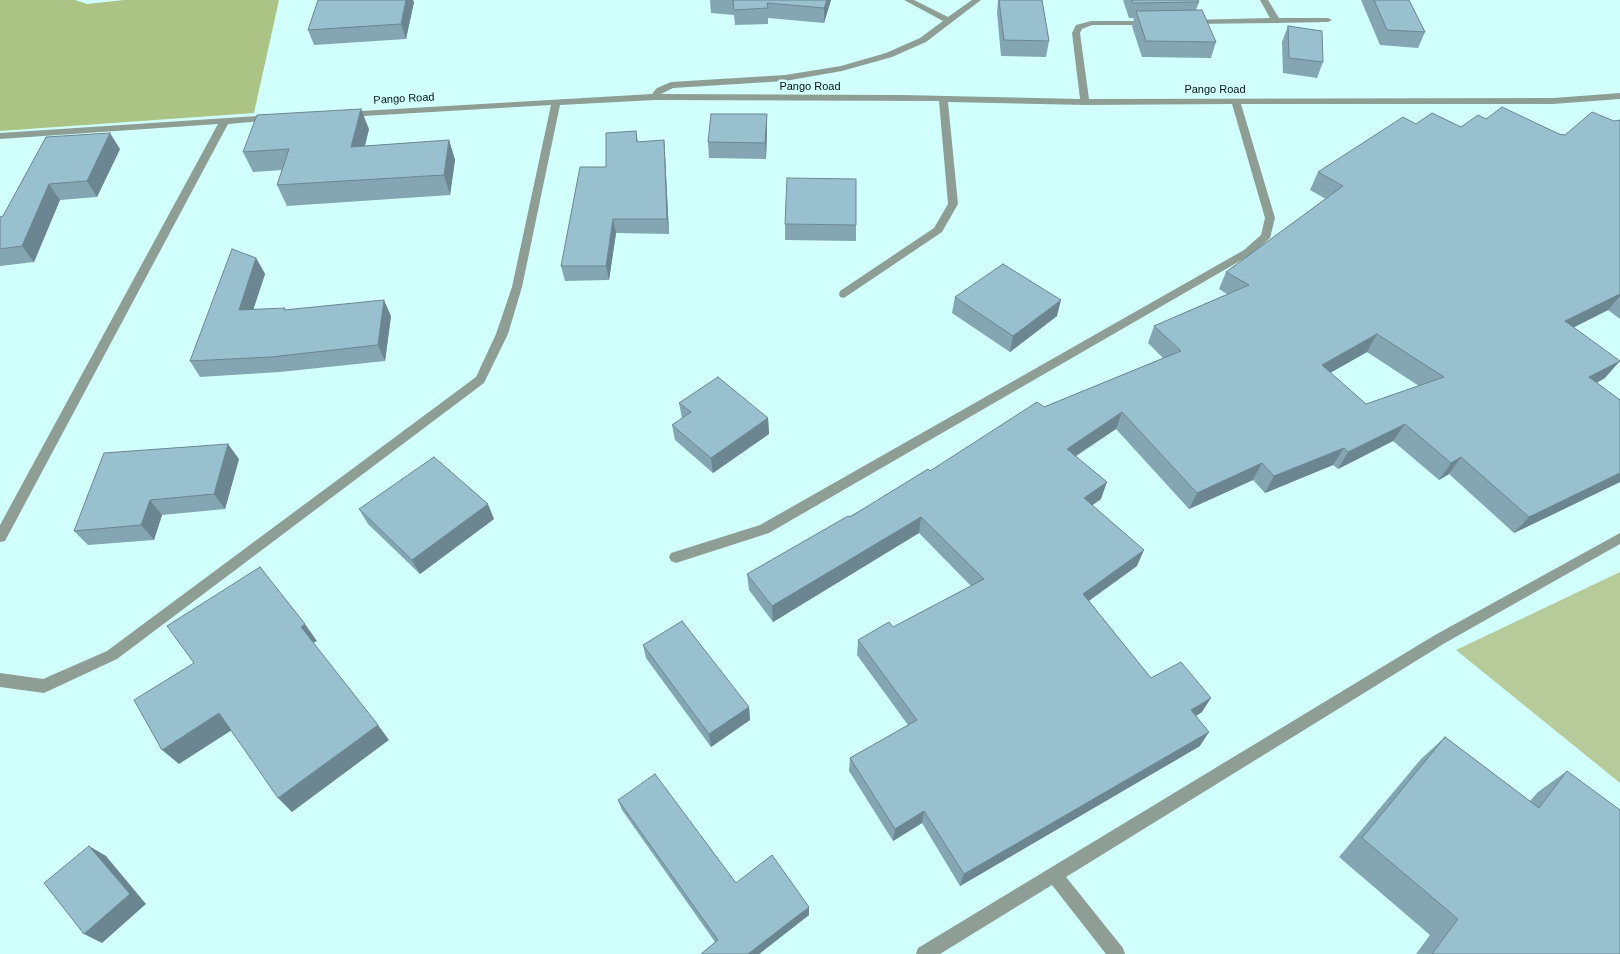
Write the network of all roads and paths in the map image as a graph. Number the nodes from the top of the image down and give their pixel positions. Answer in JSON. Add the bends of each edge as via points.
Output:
{"nodes":[{"id":1,"x":908,"y":0,"type":"edge"},
{"id":2,"x":977,"y":0,"type":"edge"},
{"id":3,"x":1264,"y":0,"type":"edge"},
{"id":4,"x":1328,"y":20,"type":"dead end"},
{"id":5,"x":949,"y":21,"type":"junction"},
{"id":6,"x":1276,"y":21,"type":"junction"},
{"id":7,"x":1159,"y":22,"type":"edge"},
{"id":8,"x":1178,"y":22,"type":"edge"},
{"id":9,"x":1620,"y":96,"type":"edge"},
{"id":10,"x":655,"y":97,"type":"junction"},
{"id":11,"x":943,"y":99,"type":"junction"},
{"id":12,"x":1236,"y":101,"type":"junction"},
{"id":13,"x":556,"y":102,"type":"junction"},
{"id":14,"x":1085,"y":102,"type":"junction"},
{"id":15,"x":332,"y":114,"type":"edge"},
{"id":16,"x":284,"y":117,"type":"edge"},
{"id":17,"x":225,"y":120,"type":"junction"},
{"id":18,"x":0,"y":136,"type":"edge"},
{"id":19,"x":844,"y":294,"type":"dead end"},
{"id":20,"x":0,"y":537,"type":"edge"},
{"id":21,"x":1620,"y":538,"type":"edge"},
{"id":22,"x":676,"y":557,"type":"dead end"},
{"id":23,"x":0,"y":680,"type":"edge"},
{"id":24,"x":1054,"y":875,"type":"junction"},
{"id":25,"x":924,"y":954,"type":"edge"},
{"id":26,"x":1117,"y":954,"type":"edge"}],
"edges":[{"from":1,"to":5,"type":"street"},
{"from":2,"to":5,"type":"street"},
{"from":3,"to":6,"type":"street"},
{"from":4,"to":6,"type":"street"},
{"from":5,"to":10,"type":"street","via":[[923,40],[889,56],[784,78],[671,85],[660,90]]},
{"from":6,"to":8,"type":"street"},
{"from":7,"to":14,"type":"street","via":[[1091,23],[1079,27],[1076,33]]},
{"from":9,"to":12,"type":"street","name":"Pango Road","via":[[1552,101]]},
{"from":10,"to":11,"type":"street","name":"Pango Road"},
{"from":10,"to":13,"type":"street","name":"Pango Road"},
{"from":11,"to":14,"type":"street","name":"Pango Road"},
{"from":11,"to":19,"type":"street","via":[[953,204],[938,230]]},
{"from":12,"to":14,"type":"street","name":"Pango Road"},
{"from":12,"to":22,"type":"street","via":[[1270,218],[1266,236],[1248,252],[764,529]]},
{"from":13,"to":15,"type":"street","name":"Pango Road"},
{"from":13,"to":23,"type":"street","via":[[516,287],[502,334],[480,380],[112,655],[44,686]]},
{"from":16,"to":17,"type":"street"},
{"from":17,"to":18,"type":"street"},
{"from":17,"to":20,"type":"street"},
{"from":21,"to":24,"type":"street","via":[[1440,639]]},
{"from":24,"to":25,"type":"street"},
{"from":24,"to":26,"type":"street"}]}
